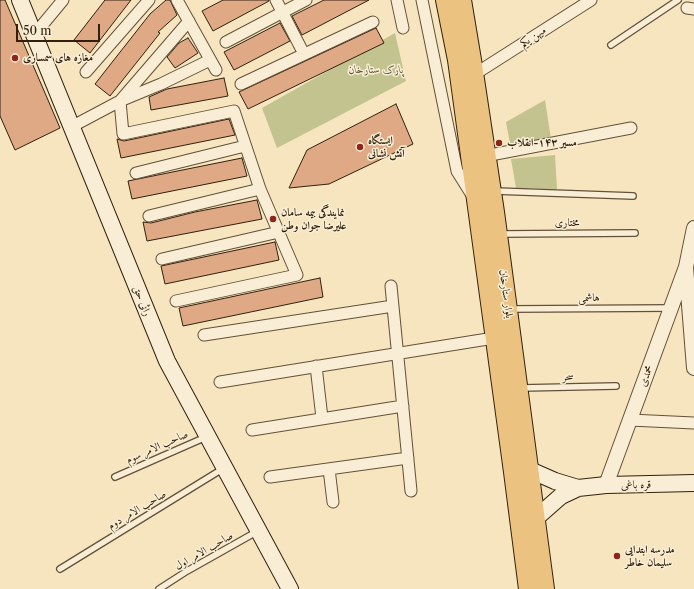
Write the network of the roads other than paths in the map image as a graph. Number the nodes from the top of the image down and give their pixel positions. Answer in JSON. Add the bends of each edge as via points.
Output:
{"nodes":[{"id":1,"x":20,"y":0,"type":"edge"},
{"id":2,"x":63,"y":0,"type":"edge"},
{"id":3,"x":149,"y":0,"type":"edge"},
{"id":4,"x":177,"y":0,"type":"edge"},
{"id":5,"x":276,"y":0,"type":"edge"},
{"id":6,"x":306,"y":0,"type":"edge"},
{"id":7,"x":397,"y":0,"type":"edge"},
{"id":8,"x":422,"y":0,"type":"edge"},
{"id":9,"x":445,"y":0,"type":"edge"},
{"id":10,"x":462,"y":0,"type":"edge"},
{"id":11,"x":591,"y":0,"type":"edge"},
{"id":12,"x":678,"y":0,"type":"edge"},
{"id":13,"x":282,"y":13,"type":"junction"},
{"id":14,"x":189,"y":21,"type":"junction"},
{"id":15,"x":373,"y":22,"type":"dead end"},
{"id":16,"x":403,"y":28,"type":"dead end"},
{"id":17,"x":34,"y":35,"type":"junction"},
{"id":18,"x":226,"y":42,"type":"dead end"},
{"id":19,"x":611,"y":44,"type":"dead end"},
{"id":20,"x":304,"y":54,"type":"junction"},
{"id":21,"x":210,"y":60,"type":"junction"},
{"id":22,"x":216,"y":70,"type":"dead end"},
{"id":23,"x":86,"y":72,"type":"dead end"},
{"id":24,"x":474,"y":74,"type":"junction"},
{"id":25,"x":241,"y":84,"type":"dead end"},
{"id":26,"x":120,"y":101,"type":"junction"},
{"id":27,"x":72,"y":127,"type":"junction"},
{"id":28,"x":631,"y":128,"type":"dead end"},
{"id":29,"x":245,"y":146,"type":"junction"},
{"id":30,"x":479,"y":158,"type":"junction"},
{"id":31,"x":136,"y":173,"type":"dead end"},
{"id":32,"x":260,"y":189,"type":"junction"},
{"id":33,"x":492,"y":191,"type":"junction"},
{"id":34,"x":633,"y":196,"type":"dead end"},
{"id":35,"x":476,"y":201,"type":"junction"},
{"id":36,"x":149,"y":216,"type":"dead end"},
{"id":37,"x":694,"y":228,"type":"edge"},
{"id":38,"x":279,"y":232,"type":"junction"},
{"id":39,"x":635,"y":233,"type":"dead end"},
{"id":40,"x":498,"y":234,"type":"junction"},
{"id":41,"x":162,"y":259,"type":"dead end"},
{"id":42,"x":686,"y":267,"type":"junction"},
{"id":43,"x":391,"y":286,"type":"dead end"},
{"id":44,"x":176,"y":301,"type":"dead end"},
{"id":45,"x":393,"y":306,"type":"junction"},
{"id":46,"x":670,"y":308,"type":"junction"},
{"id":47,"x":508,"y":309,"type":"junction"},
{"id":48,"x":204,"y":334,"type":"dead end"},
{"id":49,"x":693,"y":337,"type":"edge"},
{"id":50,"x":494,"y":338,"type":"junction"},
{"id":51,"x":397,"y":353,"type":"junction"},
{"id":52,"x":316,"y":366,"type":"junction"},
{"id":53,"x":694,"y":368,"type":"edge"},
{"id":54,"x":220,"y":382,"type":"dead end"},
{"id":55,"x":616,"y":386,"type":"dead end"},
{"id":56,"x":519,"y":388,"type":"junction"},
{"id":57,"x":403,"y":406,"type":"junction"},
{"id":58,"x":322,"y":418,"type":"junction"},
{"id":59,"x":630,"y":420,"type":"junction"},
{"id":60,"x":694,"y":423,"type":"edge"},
{"id":61,"x":252,"y":430,"type":"dead end"},
{"id":62,"x":207,"y":436,"type":"junction"},
{"id":63,"x":408,"y":458,"type":"junction"},
{"id":64,"x":224,"y":468,"type":"junction"},
{"id":65,"x":329,"y":469,"type":"junction"},
{"id":66,"x":522,"y":471,"type":"junction"},
{"id":67,"x":115,"y":477,"type":"dead end"},
{"id":68,"x":270,"y":477,"type":"dead end"},
{"id":69,"x":694,"y":483,"type":"edge"},
{"id":70,"x":606,"y":486,"type":"junction"},
{"id":71,"x":578,"y":488,"type":"junction"},
{"id":72,"x":411,"y":491,"type":"dead end"},
{"id":73,"x":333,"y":502,"type":"dead end"},
{"id":74,"x":528,"y":519,"type":"junction"},
{"id":75,"x":258,"y":531,"type":"junction"},
{"id":76,"x":60,"y":568,"type":"dead end"},
{"id":77,"x":159,"y":589,"type":"edge"},
{"id":78,"x":290,"y":589,"type":"edge"},
{"id":79,"x":528,"y":589,"type":"edge"},
{"id":80,"x":545,"y":589,"type":"edge"}],
"edges":[{"from":1,"to":17,"type":"main road","name":"راثی حق"},
{"from":2,"to":17,"type":"street"},
{"from":3,"to":23,"type":"street"},
{"from":4,"to":14,"type":"street"},
{"from":5,"to":13,"type":"street"},
{"from":6,"to":13,"type":"street"},
{"from":7,"to":16,"type":"street"},
{"from":8,"to":35,"type":"street","via":[[457,171]]},
{"from":9,"to":30,"type":"main road","name":"بلوار ستارخان"},
{"from":10,"to":24,"type":"main road","name":"بلوار ستارخان"},
{"from":11,"to":24,"type":"street","name":"میهن یکم"},
{"from":12,"to":19,"type":"lane"},
{"from":13,"to":18,"type":"street"},
{"from":13,"to":20,"type":"street"},
{"from":14,"to":21,"type":"street"},
{"from":14,"to":26,"type":"street"},
{"from":15,"to":20,"type":"street"},
{"from":17,"to":27,"type":"main road","name":"راثی حق"},
{"from":20,"to":25,"type":"street"},
{"from":21,"to":22,"type":"street"},
{"from":21,"to":26,"type":"street"},
{"from":24,"to":30,"type":"main road","name":"بلوار ستارخان"},
{"from":26,"to":27,"type":"street"},
{"from":26,"to":29,"type":"street","via":[[123,134],[234,111]]},
{"from":27,"to":62,"type":"main road","name":"راثی حق","via":[[167,361]]},
{"from":28,"to":30,"type":"street"},
{"from":29,"to":31,"type":"street"},
{"from":29,"to":32,"type":"street"},
{"from":30,"to":33,"type":"main road","name":"بلوار ستارخان"},
{"from":30,"to":35,"type":"main road","name":"بلوار ستارخان"},
{"from":32,"to":36,"type":"street"},
{"from":32,"to":38,"type":"street"},
{"from":33,"to":34,"type":"lane"},
{"from":33,"to":40,"type":"main road","name":"بلوار ستارخان"},
{"from":35,"to":50,"type":"main road","name":"بلوار ستارخان"},
{"from":37,"to":42,"type":"street","name":"محمدی"},
{"from":38,"to":41,"type":"street"},
{"from":38,"to":44,"type":"street","via":[[297,275]]},
{"from":39,"to":40,"type":"lane","name":"مختاری"},
{"from":40,"to":47,"type":"main road","name":"بلوار ستارخان"},
{"from":42,"to":46,"type":"street","name":"محمدی"},
{"from":42,"to":49,"type":"street","name":"محمدی"},
{"from":43,"to":45,"type":"street"},
{"from":45,"to":48,"type":"street"},
{"from":45,"to":51,"type":"street"},
{"from":46,"to":47,"type":"lane","name":"هاشمی"},
{"from":46,"to":59,"type":"street","name":"محمدی"},
{"from":47,"to":56,"type":"main road","name":"بلوار ستارخان"},
{"from":49,"to":53,"type":"street","name":"محمدی"},
{"from":50,"to":51,"type":"street"},
{"from":50,"to":66,"type":"main road","name":"بلوار ستارخان"},
{"from":51,"to":52,"type":"street"},
{"from":51,"to":57,"type":"street"},
{"from":52,"to":54,"type":"street"},
{"from":52,"to":58,"type":"street"},
{"from":55,"to":56,"type":"lane","name":"سحر"},
{"from":56,"to":66,"type":"main road","name":"بلوار ستارخان"},
{"from":57,"to":58,"type":"street"},
{"from":57,"to":63,"type":"street"},
{"from":58,"to":61,"type":"street"},
{"from":59,"to":60,"type":"street"},
{"from":59,"to":70,"type":"street","name":"محمدی"},
{"from":62,"to":64,"type":"main road","name":"راثی حق"},
{"from":62,"to":67,"type":"lane","name":"صاحب الامر سوم"},
{"from":63,"to":65,"type":"street"},
{"from":63,"to":72,"type":"street"},
{"from":64,"to":75,"type":"main road","name":"راثی حق"},
{"from":64,"to":76,"type":"lane","name":"صاحب الامر دوم"},
{"from":65,"to":68,"type":"street"},
{"from":65,"to":73,"type":"street"},
{"from":66,"to":71,"type":"main road","name":"قره باغی"},
{"from":66,"to":74,"type":"main road","name":"بلوار ستارخان"},
{"from":69,"to":70,"type":"main road","name":"قره باغی"},
{"from":70,"to":71,"type":"main road","name":"قره باغی"},
{"from":71,"to":74,"type":"main road","name":"قره باغی","via":[[561,496]]},
{"from":74,"to":79,"type":"main road","name":"بلوار ستارخان"},
{"from":74,"to":80,"type":"main road","name":"بلوار ستارخان"},
{"from":75,"to":77,"type":"lane","name":"صاحب الامر اول"},
{"from":75,"to":78,"type":"main road","name":"راثی حق"}]}
